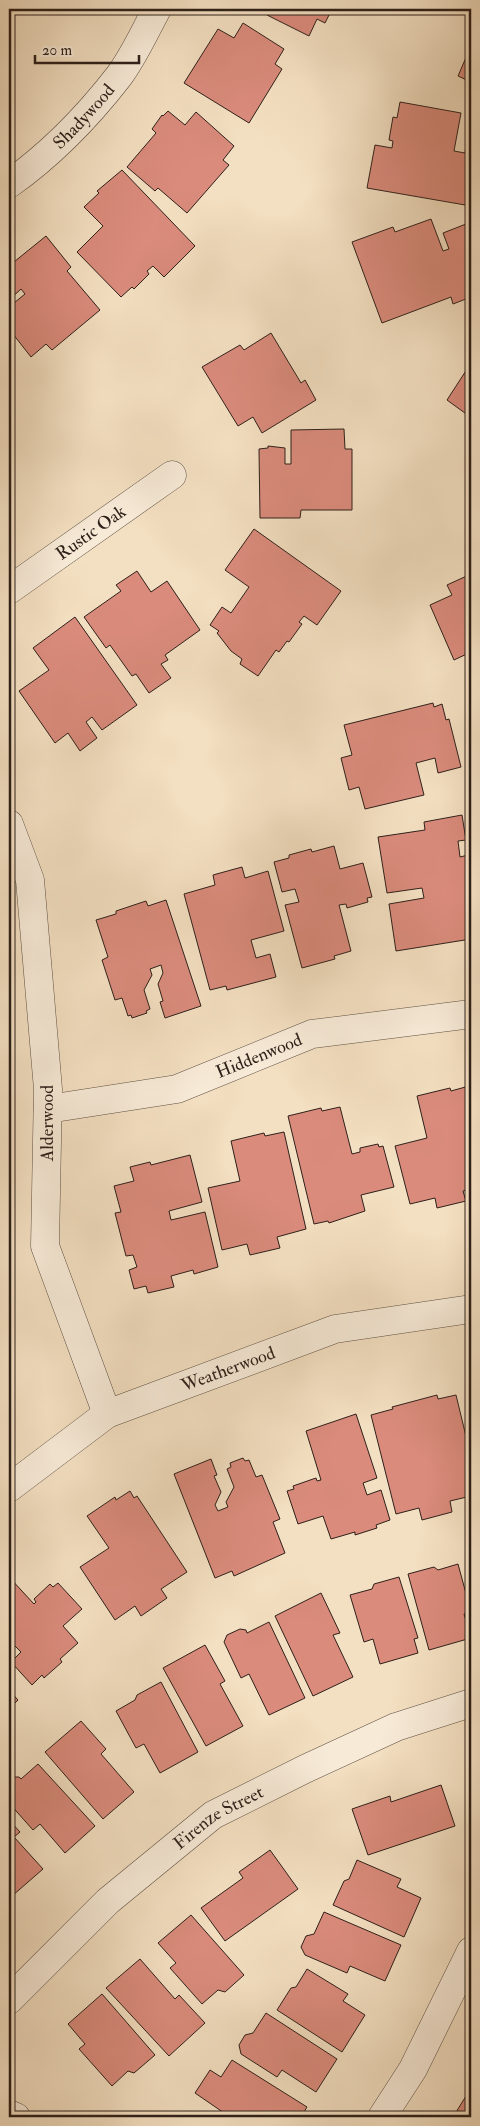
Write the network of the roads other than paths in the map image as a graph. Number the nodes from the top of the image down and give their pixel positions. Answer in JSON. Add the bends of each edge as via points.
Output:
{"nodes":[{"id":1,"x":157,"y":9,"type":"edge"},
{"id":2,"x":9,"y":184,"type":"edge"},
{"id":3,"x":172,"y":475,"type":"dead end"},
{"id":4,"x":9,"y":590,"type":"edge"},
{"id":5,"x":9,"y":824,"type":"edge"},
{"id":6,"x":471,"y":1014,"type":"edge"},
{"id":7,"x":48,"y":1109,"type":"junction"},
{"id":8,"x":471,"y":1309,"type":"edge"},
{"id":9,"x":107,"y":1414,"type":"junction"},
{"id":10,"x":9,"y":1488,"type":"edge"},
{"id":11,"x":471,"y":1703,"type":"edge"},
{"id":12,"x":471,"y":1951,"type":"edge"},
{"id":13,"x":9,"y":2000,"type":"edge"},
{"id":14,"x":9,"y":2114,"type":"edge"},
{"id":15,"x":16,"y":2117,"type":"edge"},
{"id":16,"x":382,"y":2117,"type":"edge"}],
"edges":[{"from":1,"to":2,"type":"street","name":"Shadywood","via":[[120,75],[74,128]]},
{"from":3,"to":4,"type":"street","name":"Rustic Oak"},
{"from":5,"to":7,"type":"street","name":"Alderwood","via":[[30,880]]},
{"from":6,"to":7,"type":"street","name":"Hiddenwood","via":[[312,1034],[177,1089]]},
{"from":7,"to":9,"type":"street","name":"Alderwood","via":[[45,1246]]},
{"from":8,"to":9,"type":"street","name":"Weatherwood","via":[[336,1329]]},
{"from":9,"to":10,"type":"street","name":"Weatherwood"},
{"from":11,"to":13,"type":"street","name":"Firenze Street","via":[[396,1727],[213,1815],[108,1902]]},
{"from":12,"to":16,"type":"street","via":[[413,2070]]},
{"from":14,"to":15,"type":"street"}]}
